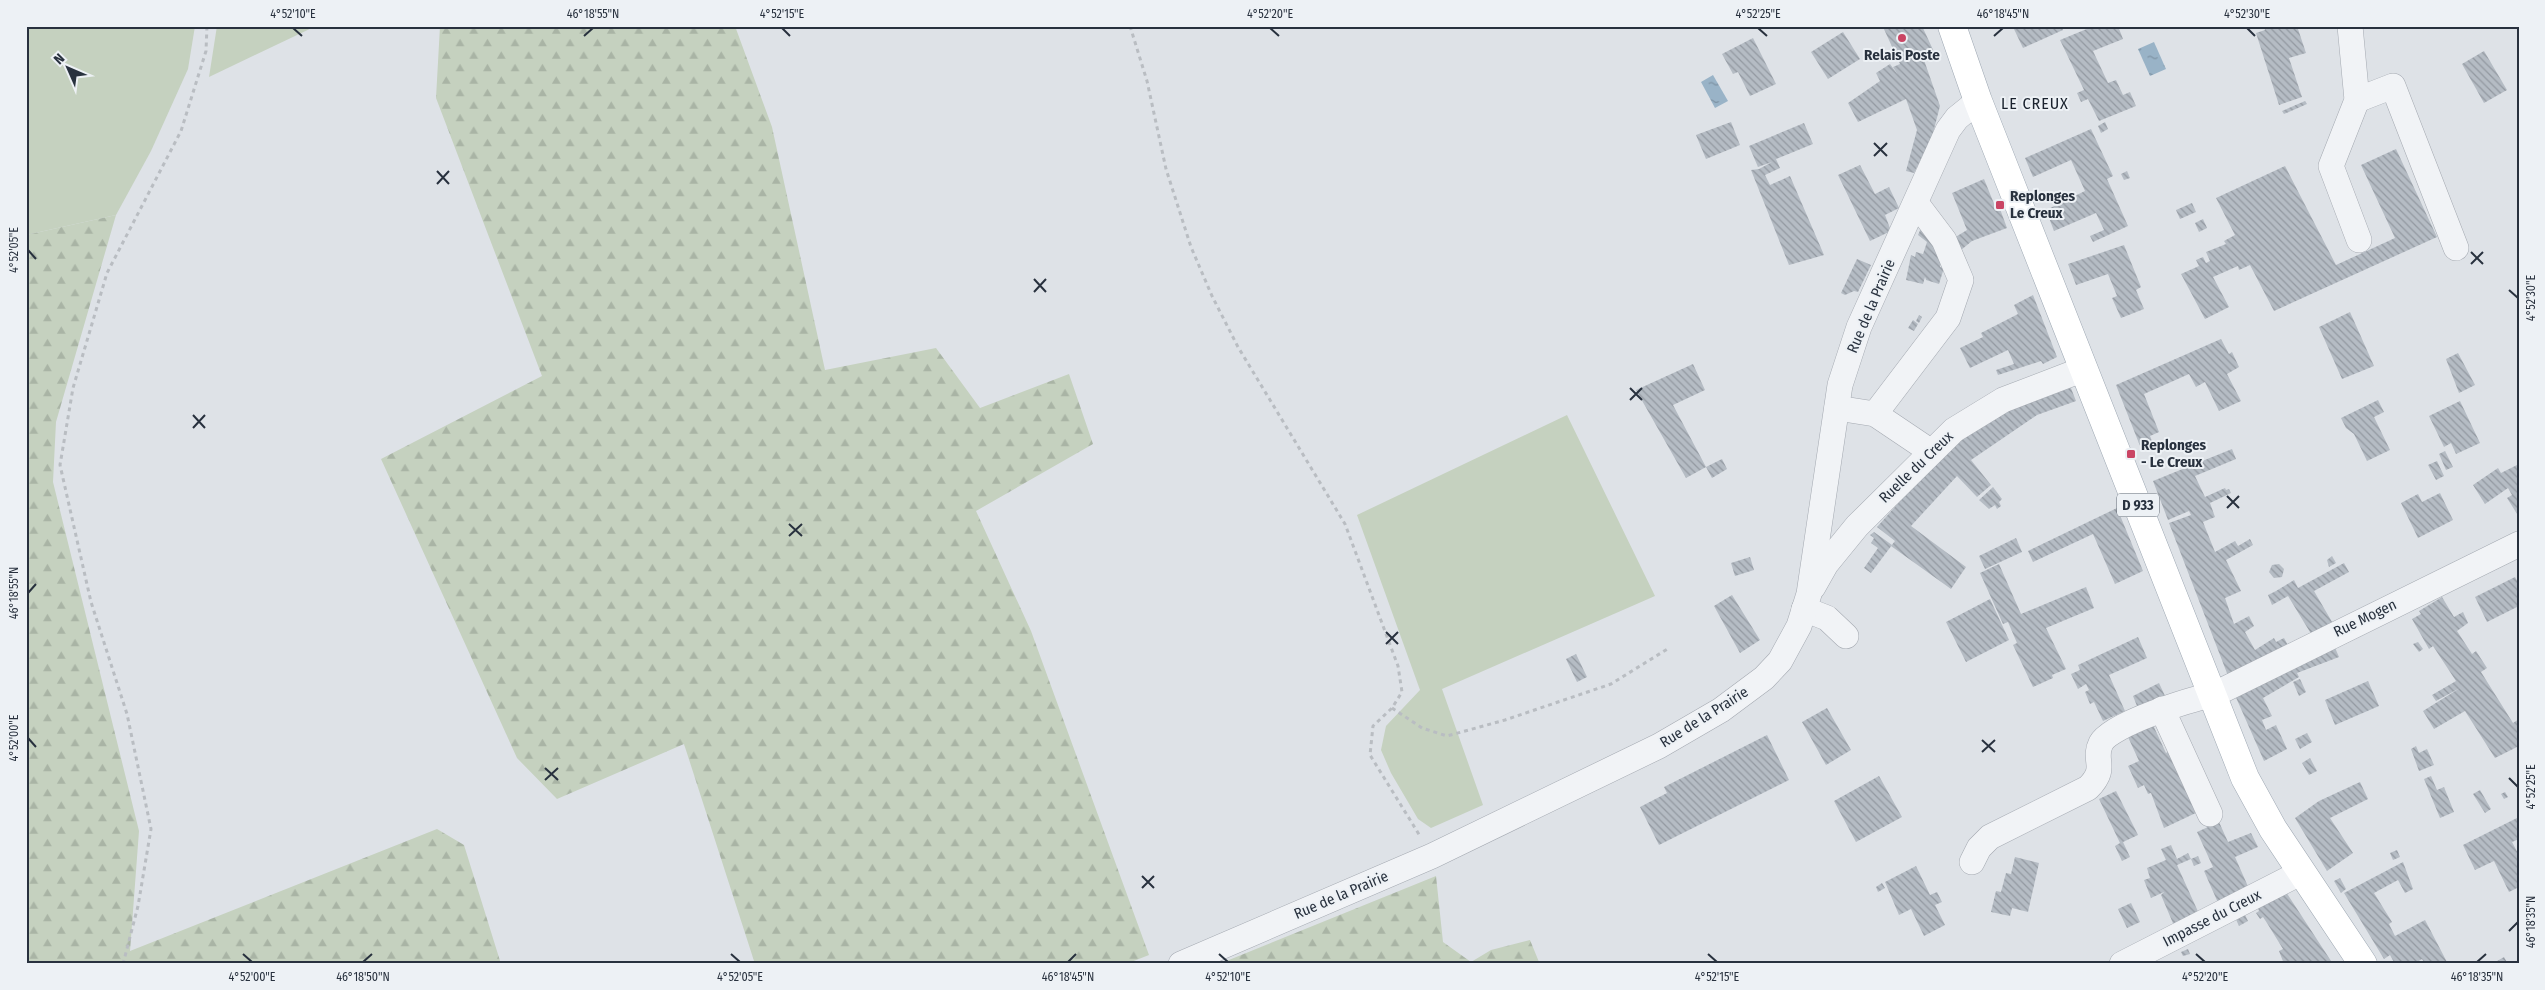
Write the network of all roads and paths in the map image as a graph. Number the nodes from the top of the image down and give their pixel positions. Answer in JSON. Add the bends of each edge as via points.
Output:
{"nodes":[{"id":1,"x":207,"y":26,"type":"edge"},
{"id":2,"x":1130,"y":26,"type":"edge"},
{"id":3,"x":1952,"y":26,"type":"edge"},
{"id":4,"x":2350,"y":26,"type":"edge"},
{"id":5,"x":2358,"y":100,"type":"junction"},
{"id":6,"x":1978,"y":101,"type":"junction"},
{"id":7,"x":1916,"y":202,"type":"junction"},
{"id":8,"x":2359,"y":240,"type":"dead end"},
{"id":9,"x":2456,"y":248,"type":"dead end"},
{"id":10,"x":2084,"y":369,"type":"junction"},
{"id":11,"x":1837,"y":408,"type":"junction"},
{"id":12,"x":1876,"y":414,"type":"junction"},
{"id":13,"x":1930,"y":451,"type":"junction"},
{"id":14,"x":1823,"y":506,"type":"junction"},
{"id":15,"x":1857,"y":526,"type":"junction"},
{"id":16,"x":2519,"y":544,"type":"edge"},
{"id":17,"x":1806,"y":601,"type":"junction"},
{"id":18,"x":1846,"y":636,"type":"dead end"},
{"id":19,"x":1669,"y":648,"type":"dead end"},
{"id":20,"x":2212,"y":695,"type":"junction"},
{"id":21,"x":1392,"y":708,"type":"junction"},
{"id":22,"x":2162,"y":709,"type":"junction"},
{"id":23,"x":2210,"y":814,"type":"dead end"},
{"id":24,"x":1432,"y":856,"type":"junction"},
{"id":25,"x":1972,"y":862,"type":"dead end"},
{"id":26,"x":2302,"y":872,"type":"junction"},
{"id":27,"x":124,"y":964,"type":"edge"},
{"id":28,"x":1180,"y":964,"type":"edge"},
{"id":29,"x":2122,"y":964,"type":"edge"},
{"id":30,"x":2363,"y":964,"type":"edge"}],
"edges":[{"from":1,"to":27,"type":"path","via":[[206,51],[181,131],[107,273],[73,388],[60,465],[92,602],[127,714],[150,829],[138,906]]},
{"from":2,"to":21,"type":"path","via":[[1166,169],[1191,247],[1238,347],[1345,524],[1398,666],[1402,692]]},
{"from":3,"to":6,"type":"main road","number":"D 933"},
{"from":4,"to":5,"type":"street"},
{"from":5,"to":8,"type":"street","via":[[2331,166]]},
{"from":5,"to":9,"type":"street","via":[[2393,86]]},
{"from":6,"to":7,"type":"street","name":"Rue de la Prairie","via":[[1956,118],[1948,130]]},
{"from":6,"to":10,"type":"main road","number":"D 933"},
{"from":7,"to":11,"type":"street","name":"Rue de la Prairie","via":[[1859,327],[1840,385]]},
{"from":7,"to":12,"type":"street","via":[[1944,240],[1961,280],[1948,318]]},
{"from":10,"to":13,"type":"street","name":"Ruelle du Creux","via":[[2036,385],[1982,411]]},
{"from":10,"to":20,"type":"main road","number":"D 933"},
{"from":11,"to":12,"type":"street"},
{"from":11,"to":14,"type":"street","name":"Rue de la Prairie"},
{"from":12,"to":13,"type":"street"},
{"from":13,"to":15,"type":"street","name":"Ruelle du Creux"},
{"from":14,"to":15,"type":"street"},
{"from":14,"to":17,"type":"street","name":"Rue de la Prairie"},
{"from":15,"to":17,"type":"street","name":"Ruelle du Creux","via":[[1826,564]]},
{"from":16,"to":20,"type":"street","name":"Rue Mogen"},
{"from":17,"to":18,"type":"street"},
{"from":17,"to":24,"type":"street","name":"Rue de la Prairie","via":[[1799,626],[1780,661],[1764,678],[1721,710],[1659,746]]},
{"from":19,"to":21,"type":"path","via":[[1611,684],[1446,736],[1422,728]]},
{"from":20,"to":22,"type":"street","name":"Rue Mogen"},
{"from":20,"to":26,"type":"main road","number":"D 933","via":[[2245,778],[2273,829]]},
{"from":21,"to":24,"type":"path","via":[[1373,726],[1370,755]]},
{"from":22,"to":23,"type":"street"},
{"from":22,"to":25,"type":"street","name":"Rue Mogen","via":[[2110,734],[2101,742],[2098,752],[2101,768],[2097,779],[2088,788],[1990,837]]},
{"from":24,"to":28,"type":"street","name":"Rue de la Prairie"},
{"from":26,"to":29,"type":"street","name":"Impasse du Creux"},
{"from":26,"to":30,"type":"main road","number":"D 933"}]}
